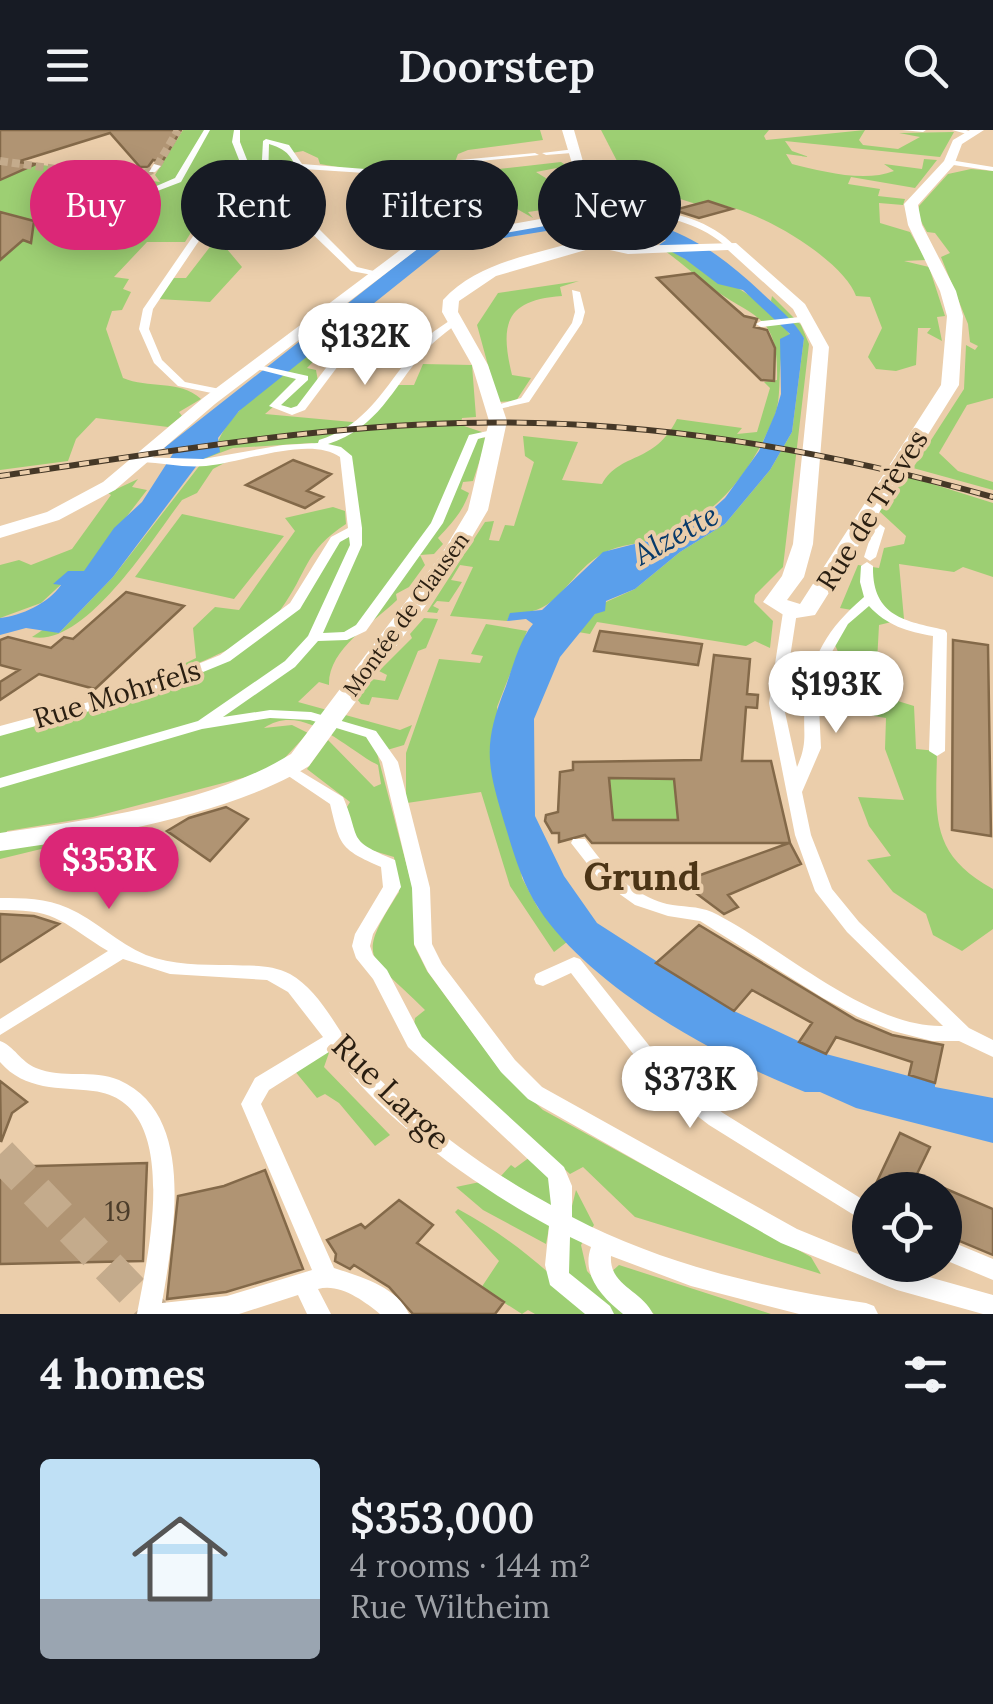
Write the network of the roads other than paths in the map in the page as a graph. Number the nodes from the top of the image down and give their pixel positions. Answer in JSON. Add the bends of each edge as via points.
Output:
{"nodes":[{"id":1,"x":207,"y":130,"type":"edge"},
{"id":2,"x":237,"y":130,"type":"edge"},
{"id":3,"x":568,"y":130,"type":"edge"},
{"id":4,"x":905,"y":130,"type":"edge"},
{"id":5,"x":923,"y":130,"type":"edge"},
{"id":6,"x":955,"y":130,"type":"edge"},
{"id":7,"x":974,"y":131,"type":"edge"},
{"id":8,"x":572,"y":151,"type":"junction"},
{"id":9,"x":546,"y":153,"type":"dead end"},
{"id":10,"x":500,"y":156,"type":"junction"},
{"id":11,"x":529,"y":156,"type":"dead end"},
{"id":12,"x":243,"y":160,"type":"edge"},
{"id":13,"x":266,"y":160,"type":"edge"},
{"id":14,"x":296,"y":160,"type":"edge"},
{"id":15,"x":487,"y":160,"type":"edge"},
{"id":16,"x":575,"y":160,"type":"edge"},
{"id":17,"x":950,"y":162,"type":"junction"},
{"id":18,"x":326,"y":168,"type":"edge"},
{"id":19,"x":993,"y":169,"type":"edge"},
{"id":20,"x":161,"y":188,"type":"tunnel mouth"},
{"id":21,"x":681,"y":219,"type":"edge"},
{"id":22,"x":326,"y":241,"type":"edge"},
{"id":23,"x":732,"y":246,"type":"junction"},
{"id":24,"x":681,"y":248,"type":"edge"},
{"id":25,"x":188,"y":250,"type":"edge"},
{"id":26,"x":406,"y":250,"type":"edge"},
{"id":27,"x":572,"y":250,"type":"edge"},
{"id":28,"x":375,"y":274,"type":"junction"},
{"id":29,"x":576,"y":292,"type":"dead end"},
{"id":30,"x":801,"y":319,"type":"junction"},
{"id":31,"x":455,"y":320,"type":"junction"},
{"id":32,"x":762,"y":324,"type":"dead end"},
{"id":33,"x":399,"y":348,"type":"dead end"},
{"id":34,"x":338,"y":358,"type":"dead end"},
{"id":35,"x":404,"y":364,"type":"junction"},
{"id":36,"x":258,"y":367,"type":"junction"},
{"id":37,"x":220,"y":392,"type":"junction"},
{"id":38,"x":496,"y":421,"type":"junction"},
{"id":39,"x":296,"y":449,"type":"junction"},
{"id":40,"x":142,"y":458,"type":"junction"},
{"id":41,"x":864,"y":516,"type":"junction"},
{"id":42,"x":356,"y":528,"type":"junction"},
{"id":43,"x":0,"y":532,"type":"edge"},
{"id":44,"x":870,"y":598,"type":"junction"},
{"id":45,"x":790,"y":612,"type":"junction"},
{"id":46,"x":314,"y":636,"type":"junction"},
{"id":47,"x":200,"y":725,"type":"junction"},
{"id":48,"x":0,"y":731,"type":"edge"},
{"id":49,"x":937,"y":751,"type":"dead end"},
{"id":50,"x":284,"y":772,"type":"junction"},
{"id":51,"x":0,"y":783,"type":"edge"},
{"id":52,"x":793,"y":796,"type":"junction"},
{"id":53,"x":0,"y":842,"type":"edge"},
{"id":54,"x":578,"y":842,"type":"dead end"},
{"id":55,"x":0,"y":904,"type":"edge"},
{"id":56,"x":122,"y":951,"type":"junction"},
{"id":57,"x":543,"y":978,"type":"dead end"},
{"id":58,"x":0,"y":1028,"type":"edge"},
{"id":59,"x":962,"y":1032,"type":"junction"},
{"id":60,"x":333,"y":1040,"type":"junction"},
{"id":61,"x":0,"y":1048,"type":"edge"},
{"id":62,"x":993,"y":1050,"type":"edge"},
{"id":63,"x":852,"y":1204,"type":"edge"},
{"id":64,"x":604,"y":1243,"type":"junction"},
{"id":65,"x":962,"y":1257,"type":"edge"},
{"id":66,"x":993,"y":1270,"type":"edge"},
{"id":67,"x":315,"y":1280,"type":"junction"},
{"id":68,"x":993,"y":1306,"type":"edge"},
{"id":69,"x":150,"y":1314,"type":"edge"},
{"id":70,"x":162,"y":1314,"type":"edge"},
{"id":71,"x":319,"y":1314,"type":"edge"},
{"id":72,"x":398,"y":1314,"type":"edge"},
{"id":73,"x":602,"y":1314,"type":"edge"},
{"id":74,"x":641,"y":1314,"type":"edge"},
{"id":75,"x":866,"y":1314,"type":"edge"}],
"edges":[{"from":1,"to":20,"type":"street","via":[[178,180]]},
{"from":2,"to":12,"type":"street"},
{"from":3,"to":8,"type":"main road"},
{"from":4,"to":5,"type":"street"},
{"from":6,"to":7,"type":"street"},
{"from":7,"to":17,"type":"main road","name":"Rue de Trèves","via":[[957,142]]},
{"from":8,"to":9,"type":"street"},
{"from":8,"to":16,"type":"main road"},
{"from":10,"to":11,"type":"street"},
{"from":10,"to":15,"type":"street"},
{"from":10,"to":18,"type":"street","via":[[365,172]]},
{"from":13,"to":14,"type":"street","via":[[266,141],[285,146]]},
{"from":17,"to":19,"type":"street"},
{"from":17,"to":41,"type":"main road","name":"Rue de Trèves","via":[[914,198],[911,216],[955,316],[952,376]]},
{"from":21,"to":23,"type":"street","via":[[717,232]]},
{"from":22,"to":28,"type":"street","via":[[354,269]]},
{"from":23,"to":24,"type":"main road"},
{"from":23,"to":30,"type":"main road"},
{"from":25,"to":37,"type":"street","via":[[148,309],[144,329],[158,361],[182,384]]},
{"from":26,"to":28,"type":"main road"},
{"from":27,"to":31,"type":"main road","via":[[466,286],[450,300]]},
{"from":28,"to":36,"type":"main road"},
{"from":29,"to":38,"type":"street","via":[[577,324],[536,385]]},
{"from":30,"to":32,"type":"street"},
{"from":30,"to":45,"type":"main road","via":[[822,355],[803,544],[793,577],[774,602]]},
{"from":31,"to":35,"type":"street"},
{"from":31,"to":38,"type":"main road","via":[[480,365]]},
{"from":33,"to":35,"type":"street","via":[[391,363]]},
{"from":34,"to":36,"type":"street","via":[[301,408],[274,406],[304,381],[292,372]]},
{"from":35,"to":39,"type":"street","via":[[353,431]]},
{"from":36,"to":37,"type":"main road"},
{"from":37,"to":40,"type":"main road"},
{"from":38,"to":46,"type":"street","via":[[473,436],[437,523],[360,628],[347,636]]},
{"from":38,"to":50,"type":"main road","name":"Montée de Clausen","via":[[470,528]]},
{"from":39,"to":40,"type":"street","via":[[206,462]]},
{"from":39,"to":42,"type":"street","via":[[344,451]]},
{"from":40,"to":43,"type":"main road","via":[[91,496]]},
{"from":41,"to":44,"type":"street","via":[[880,528],[869,562]]},
{"from":41,"to":45,"type":"main road","name":"Rue de Trèves","via":[[813,606]]},
{"from":42,"to":46,"type":"street","via":[[352,560]]},
{"from":42,"to":48,"type":"street","name":"Rue Mohrfels","via":[[335,540],[295,606],[226,658],[142,692]]},
{"from":44,"to":49,"type":"street","via":[[891,622],[940,633]]},
{"from":44,"to":52,"type":"street","via":[[842,622],[822,657],[812,707],[813,748]]},
{"from":45,"to":52,"type":"street","name":"Rue de Trèves","via":[[776,703]]},
{"from":46,"to":47,"type":"street","via":[[290,664]]},
{"from":47,"to":51,"type":"street"},
{"from":47,"to":68,"type":"street","via":[[290,714],[358,728],[379,742],[390,762],[421,888],[423,944],[508,1066],[544,1100],[789,1236],[897,1280]]},
{"from":50,"to":53,"type":"main road","via":[[154,811]]},
{"from":50,"to":73,"type":"street","via":[[337,801],[347,840],[388,864],[388,897],[361,946],[407,1031],[557,1173],[565,1192],[554,1245],[558,1278]]},
{"from":52,"to":59,"type":"street","name":"Rue de Trèves","via":[[824,891]]},
{"from":54,"to":59,"type":"street","via":[[596,870],[648,905],[703,915],[858,1008],[934,1034]]},
{"from":55,"to":56,"type":"street","name":"Rue Large","via":[[37,903],[68,912]]},
{"from":56,"to":58,"type":"street"},
{"from":56,"to":60,"type":"street","name":"Rue Large","via":[[156,965],[278,976],[292,984]]},
{"from":57,"to":63,"type":"street","via":[[574,964],[664,1079],[716,1120]]},
{"from":59,"to":62,"type":"street"},
{"from":60,"to":64,"type":"street","name":"Rue Large","via":[[432,1137]]},
{"from":60,"to":67,"type":"street","via":[[262,1084],[251,1104]]},
{"from":61,"to":69,"type":"street","via":[[9,1061],[45,1081],[112,1086],[141,1107],[167,1175]]},
{"from":64,"to":74,"type":"street","via":[[597,1260],[602,1278]]},
{"from":64,"to":75,"type":"street","name":"Rue Large","via":[[754,1295]]},
{"from":65,"to":66,"type":"street"},
{"from":67,"to":70,"type":"street","via":[[228,1306]]},
{"from":67,"to":71,"type":"street"},
{"from":67,"to":72,"type":"street","via":[[370,1291]]}]}
